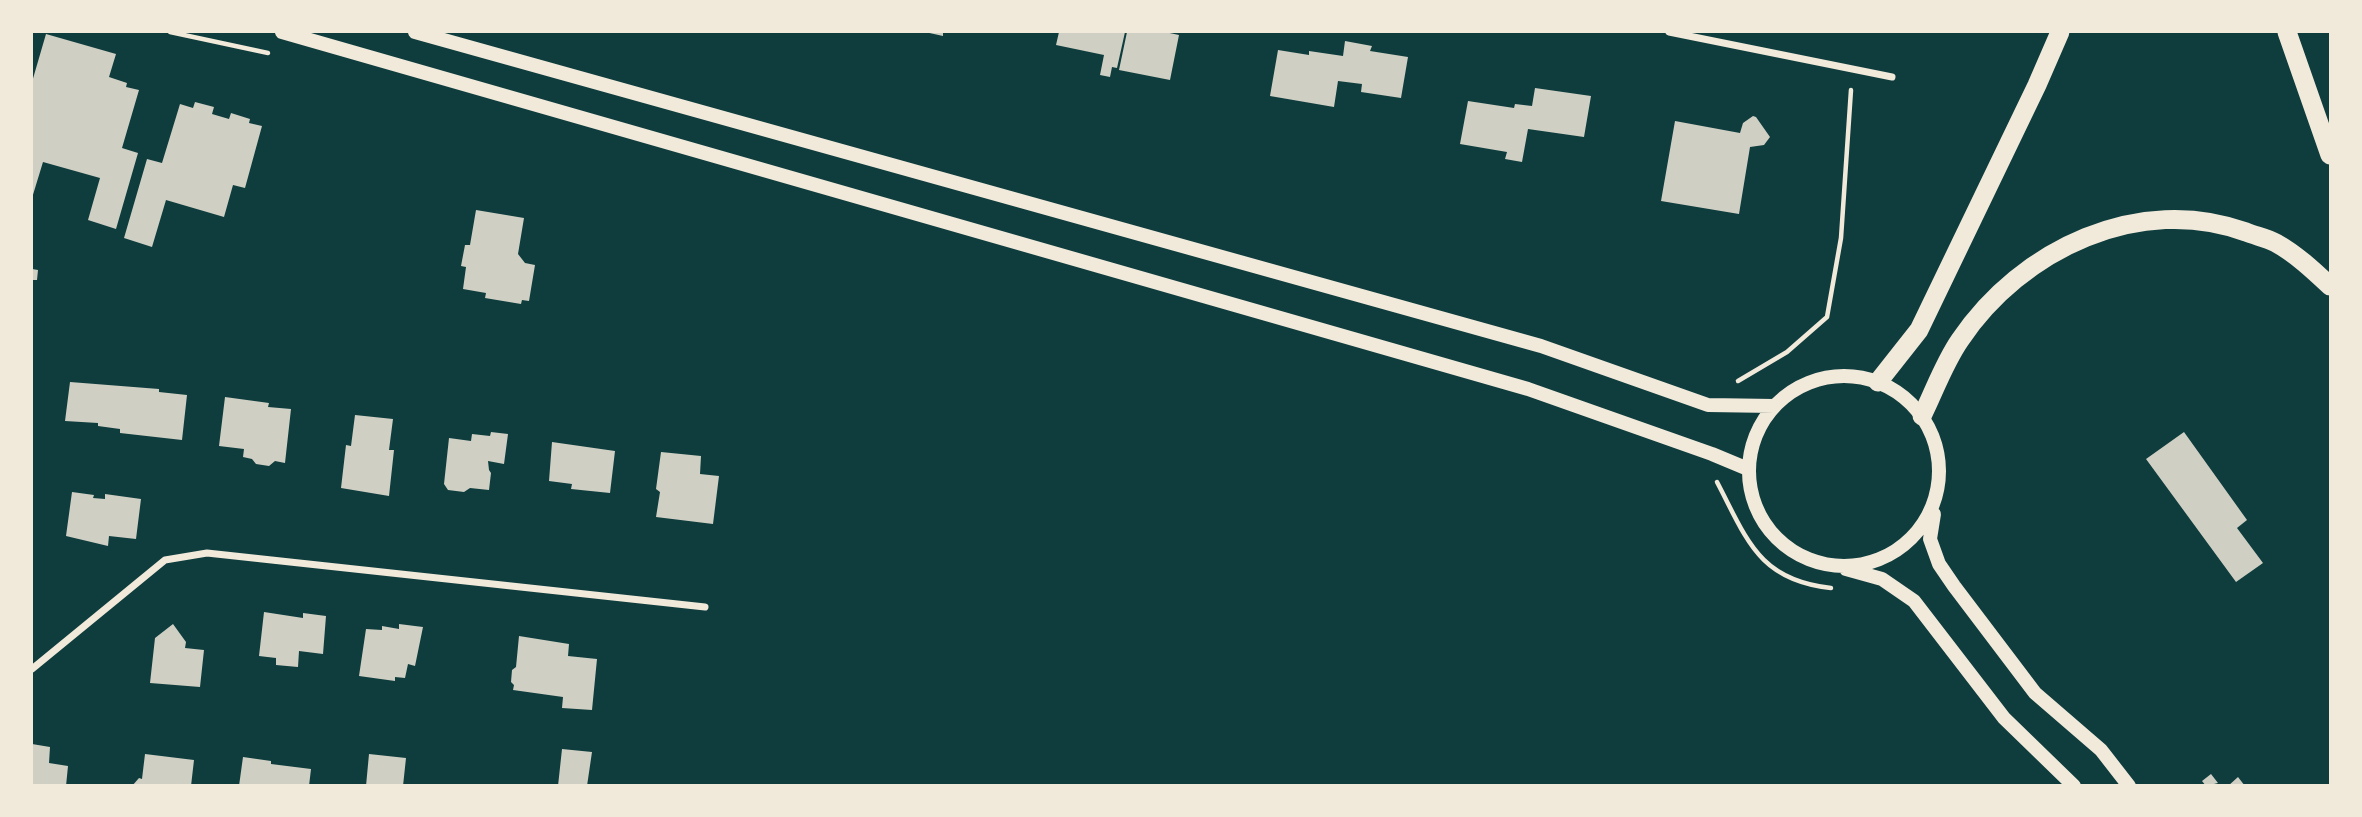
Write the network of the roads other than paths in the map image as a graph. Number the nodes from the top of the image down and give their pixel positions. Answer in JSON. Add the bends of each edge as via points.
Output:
{"nodes":[{"id":1,"x":282,"y":32,"type":"edge"},
{"id":2,"x":415,"y":32,"type":"edge"},
{"id":3,"x":1669,"y":32,"type":"edge"},
{"id":4,"x":2060,"y":32,"type":"edge"},
{"id":5,"x":2287,"y":32,"type":"edge"},
{"id":6,"x":1892,"y":77,"type":"dead end"},
{"id":7,"x":2330,"y":155,"type":"edge"},
{"id":8,"x":2330,"y":286,"type":"edge"},
{"id":9,"x":1878,"y":382,"type":"junction"},
{"id":10,"x":1774,"y":406,"type":"junction"},
{"id":11,"x":1922,"y":416,"type":"junction"},
{"id":12,"x":1748,"y":469,"type":"junction"},
{"id":13,"x":1936,"y":496,"type":"junction"},
{"id":14,"x":1838,"y":567,"type":"junction"},
{"id":15,"x":705,"y":607,"type":"dead end"},
{"id":16,"x":32,"y":669,"type":"edge"},
{"id":17,"x":2074,"y":786,"type":"edge"},
{"id":18,"x":2129,"y":786,"type":"edge"}],
"edges":[{"from":1,"to":12,"type":"main road","via":[[1528,389]]},
{"from":2,"to":10,"type":"main road","via":[[1541,346],[1709,405]]},
{"from":3,"to":6,"type":"street"},
{"from":4,"to":9,"type":"highway","via":[[1919,330]]},
{"from":5,"to":7,"type":"highway"},
{"from":8,"to":11,"type":"highway","via":[[2275,243],[2229,226],[2183,218],[2106,229],[2062,247],[2021,275],[1987,307],[1959,341]]},
{"from":9,"to":10,"type":"main road","via":[[1851,376],[1822,378],[1796,389]]},
{"from":9,"to":11,"type":"main road","via":[[1903,396]]},
{"from":10,"to":12,"type":"main road","via":[[1751,446]]},
{"from":11,"to":13,"type":"main road","via":[[1935,441],[1940,468]]},
{"from":12,"to":14,"type":"main road","via":[[1751,498],[1764,524],[1783,546],[1809,561]]},
{"from":13,"to":14,"type":"main road","via":[[1923,525],[1900,549],[1870,563]]},
{"from":13,"to":18,"type":"main road","via":[[1930,539],[1939,564],[2035,693],[2101,750]]},
{"from":14,"to":17,"type":"main road","via":[[1882,579],[1914,601],[2004,718]]},
{"from":15,"to":16,"type":"street","via":[[207,553],[165,560]]}]}
